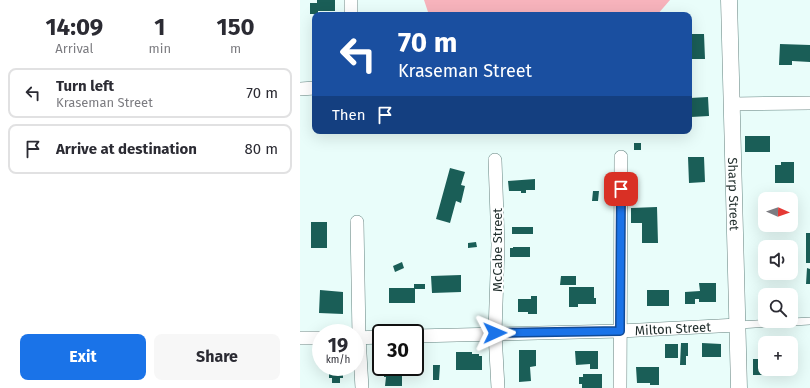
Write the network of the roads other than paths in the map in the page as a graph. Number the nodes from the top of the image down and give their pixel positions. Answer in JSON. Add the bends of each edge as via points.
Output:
{"nodes":[{"id":1,"x":350,"y":0,"type":"edge"},
{"id":2,"x":729,"y":0,"type":"edge"},
{"id":3,"x":351,"y":12,"type":"edge"},
{"id":4,"x":312,"y":88,"type":"edge"},
{"id":5,"x":300,"y":89,"type":"edge"},
{"id":6,"x":810,"y":103,"type":"edge"},
{"id":7,"x":732,"y":104,"type":"junction"},
{"id":8,"x":621,"y":157,"type":"dead end"},
{"id":9,"x":495,"y":160,"type":"dead end"},
{"id":10,"x":357,"y":222,"type":"dead end"},
{"id":11,"x":810,"y":322,"type":"edge"},
{"id":12,"x":357,"y":324,"type":"edge"},
{"id":13,"x":738,"y":325,"type":"junction"},
{"id":14,"x":620,"y":331,"type":"junction"},
{"id":15,"x":495,"y":333,"type":"junction"},
{"id":16,"x":424,"y":336,"type":"edge"},
{"id":17,"x":300,"y":338,"type":"edge"},
{"id":18,"x":312,"y":338,"type":"edge"},
{"id":19,"x":361,"y":376,"type":"edge"},
{"id":20,"x":362,"y":388,"type":"edge"},
{"id":21,"x":498,"y":388,"type":"edge"},
{"id":22,"x":620,"y":388,"type":"edge"},
{"id":23,"x":739,"y":388,"type":"edge"}],
"edges":[{"from":1,"to":3,"type":"street"},
{"from":2,"to":7,"type":"street","name":"Sharp Street"},
{"from":4,"to":5,"type":"street"},
{"from":6,"to":7,"type":"street"},
{"from":7,"to":13,"type":"street","name":"Sharp Street"},
{"from":8,"to":14,"type":"street"},
{"from":9,"to":15,"type":"street","name":"McCabe Street","via":[[498,245]]},
{"from":10,"to":12,"type":"street"},
{"from":11,"to":13,"type":"lane"},
{"from":13,"to":14,"type":"street","name":"Milton Street"},
{"from":13,"to":23,"type":"street","name":"Sharp Street"},
{"from":14,"to":15,"type":"street","name":"Milton Street"},
{"from":14,"to":22,"type":"street"},
{"from":15,"to":16,"type":"street","name":"Milton Street"},
{"from":15,"to":21,"type":"street","name":"McCabe Street"},
{"from":17,"to":18,"type":"street"},
{"from":19,"to":20,"type":"street"}]}
